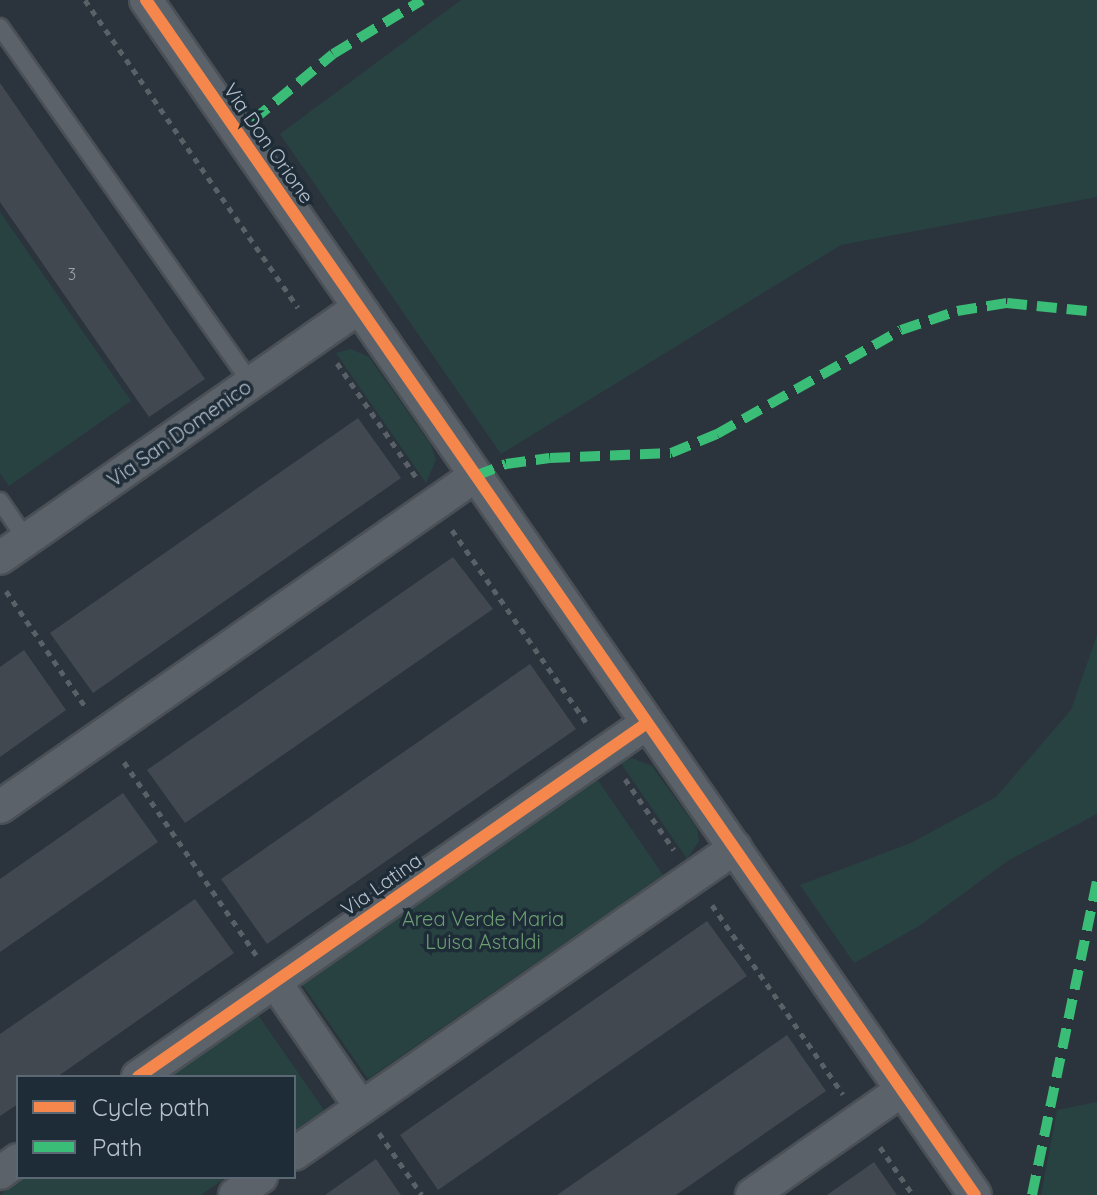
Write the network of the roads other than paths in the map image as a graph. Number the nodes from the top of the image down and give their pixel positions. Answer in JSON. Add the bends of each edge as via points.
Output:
{"nodes":[{"id":1,"x":146,"y":0,"type":"edge"},
{"id":2,"x":0,"y":27,"type":"edge"},
{"id":3,"x":359,"y":308,"type":"junction"},
{"id":4,"x":251,"y":383,"type":"junction"},
{"id":5,"x":475,"y":476,"type":"junction"},
{"id":6,"x":0,"y":501,"type":"edge"},
{"id":7,"x":26,"y":539,"type":"junction"},
{"id":8,"x":0,"y":558,"type":"edge"},
{"id":9,"x":647,"y":723,"type":"junction"},
{"id":10,"x":0,"y":807,"type":"edge"},
{"id":11,"x":735,"y":848,"type":"junction"},
{"id":12,"x":275,"y":982,"type":"junction"},
{"id":13,"x":141,"y":1075,"type":"edge"},
{"id":14,"x":902,"y":1090,"type":"junction"},
{"id":15,"x":361,"y":1107,"type":"junction"},
{"id":16,"x":296,"y":1153,"type":"edge"},
{"id":17,"x":258,"y":1179,"type":"edge"},
{"id":18,"x":235,"y":1195,"type":"edge"},
{"id":19,"x":752,"y":1195,"type":"edge"},
{"id":20,"x":975,"y":1195,"type":"edge"}],
"edges":[{"from":1,"to":3,"type":"street","name":"Via Don Orione"},
{"from":2,"to":4,"type":"lane"},
{"from":3,"to":4,"type":"street","name":"Via San Domenico"},
{"from":3,"to":5,"type":"street"},
{"from":4,"to":7,"type":"street","name":"Via San Domenico"},
{"from":5,"to":9,"type":"street"},
{"from":5,"to":10,"type":"street"},
{"from":6,"to":7,"type":"lane"},
{"from":7,"to":8,"type":"street","name":"Via San Domenico"},
{"from":9,"to":11,"type":"street"},
{"from":9,"to":12,"type":"street","name":"Via Latina"},
{"from":11,"to":14,"type":"street"},
{"from":11,"to":15,"type":"street"},
{"from":12,"to":13,"type":"street","name":"Via Latina"},
{"from":12,"to":15,"type":"street"},
{"from":14,"to":19,"type":"street"},
{"from":14,"to":20,"type":"street"},
{"from":15,"to":16,"type":"street"},
{"from":17,"to":18,"type":"street"}]}
